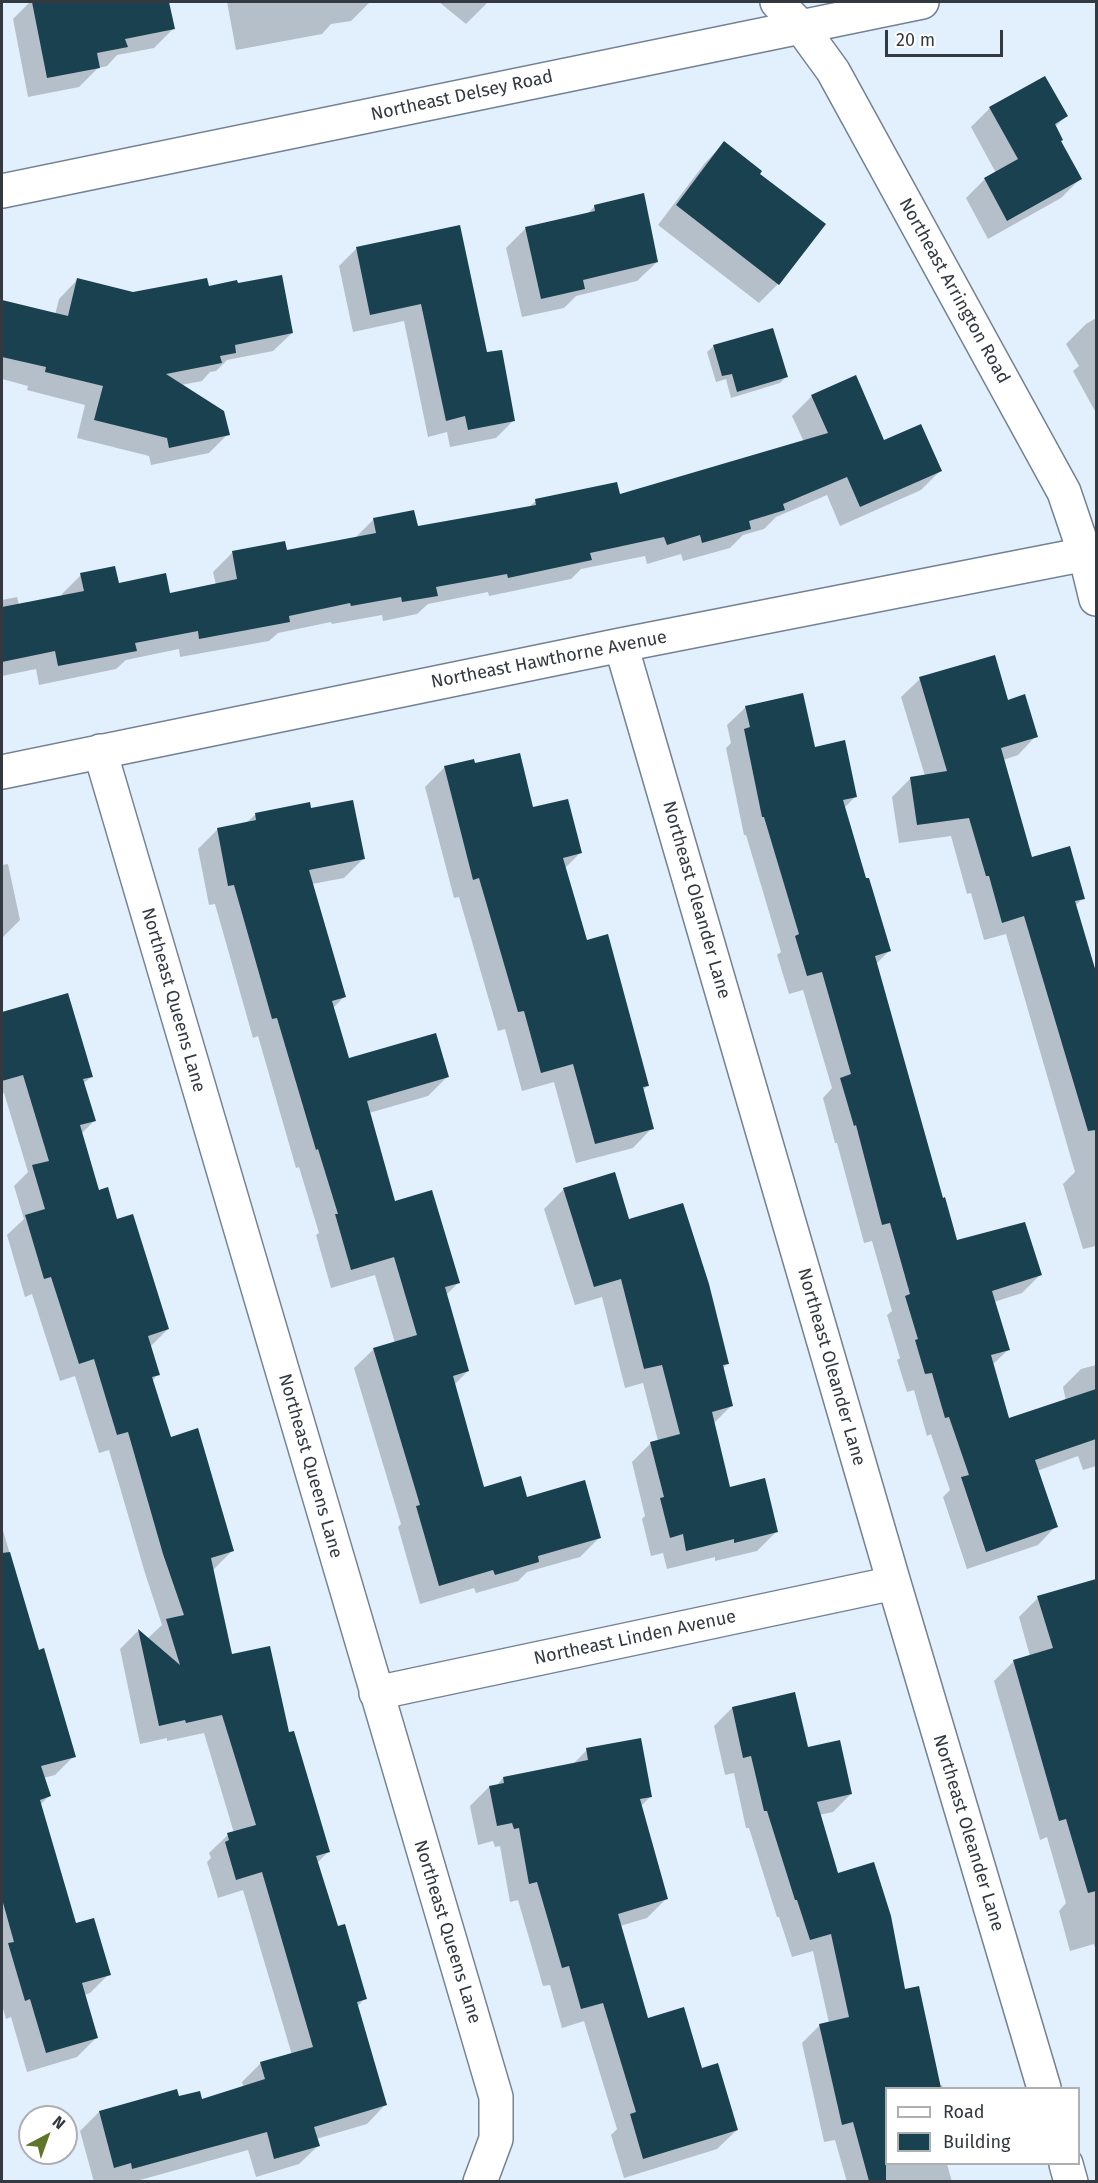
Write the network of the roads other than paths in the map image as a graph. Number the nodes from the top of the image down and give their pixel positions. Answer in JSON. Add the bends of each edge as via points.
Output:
{"nodes":[{"id":1,"x":777,"y":2,"type":"edge"},
{"id":2,"x":922,"y":2,"type":"edge"},
{"id":3,"x":801,"y":27,"type":"junction"},
{"id":4,"x":2,"y":190,"type":"edge"},
{"id":5,"x":1091,"y":553,"type":"edge"},
{"id":6,"x":1096,"y":599,"type":"edge"},
{"id":7,"x":621,"y":645,"type":"junction"},
{"id":8,"x":100,"y":751,"type":"junction"},
{"id":9,"x":2,"y":772,"type":"edge"},
{"id":10,"x":894,"y":1583,"type":"junction"},
{"id":11,"x":376,"y":1693,"type":"junction"},
{"id":12,"x":1044,"y":2087,"type":"edge"},
{"id":13,"x":1067,"y":2165,"type":"edge"},
{"id":14,"x":480,"y":2181,"type":"edge"},
{"id":15,"x":1071,"y":2181,"type":"edge"}],
"edges":[{"from":1,"to":3,"type":"street","name":"Northeast Arrington Road"},
{"from":2,"to":3,"type":"street","name":"Northeast Delsey Road"},
{"from":3,"to":4,"type":"street","name":"Northeast Delsey Road"},
{"from":3,"to":5,"type":"street","name":"Northeast Arrington Road","via":[[833,71],[1064,492]]},
{"from":5,"to":6,"type":"street","name":"Northeast Arrington Road"},
{"from":5,"to":7,"type":"street","name":"Northeast Hawthorne Avenue"},
{"from":7,"to":8,"type":"street","name":"Northeast Hawthorne Avenue"},
{"from":7,"to":10,"type":"street","name":"Northeast Oleander Lane"},
{"from":8,"to":9,"type":"street","name":"Northeast Hawthorne Avenue"},
{"from":8,"to":11,"type":"street","name":"Northeast Queens Lane"},
{"from":10,"to":11,"type":"street","name":"Northeast Linden Avenue"},
{"from":10,"to":12,"type":"street","name":"Northeast Oleander Lane"},
{"from":11,"to":14,"type":"street","name":"Northeast Queens Lane","via":[[496,2097],[496,2139]]},
{"from":13,"to":15,"type":"street"}]}
